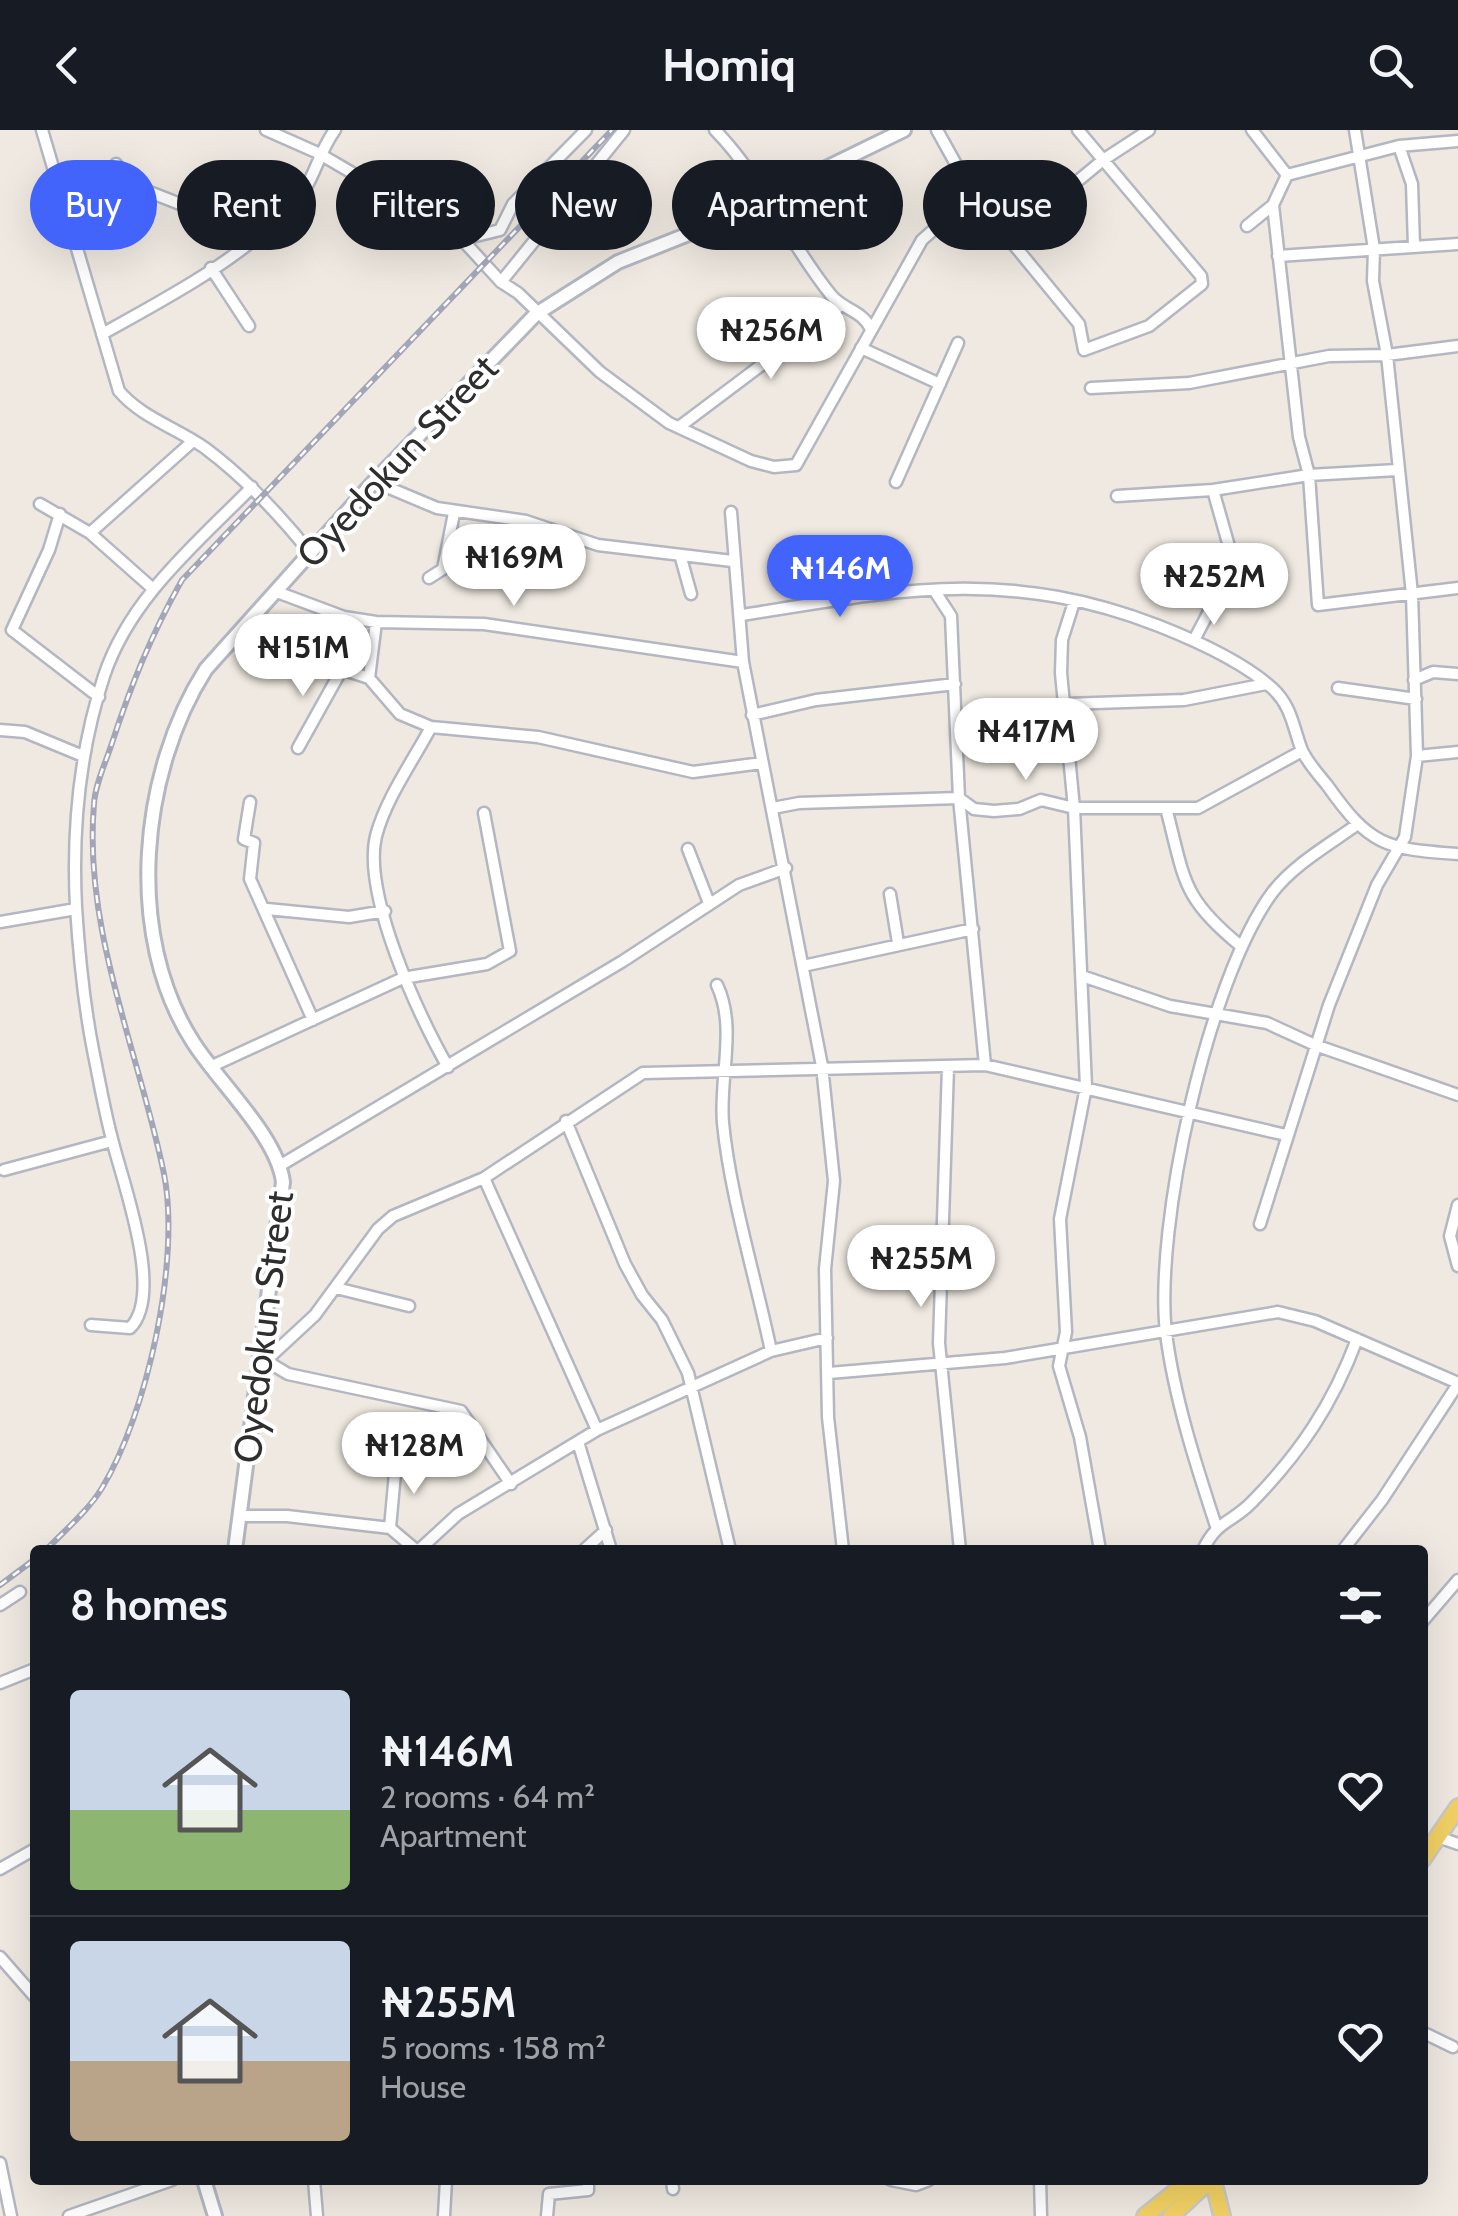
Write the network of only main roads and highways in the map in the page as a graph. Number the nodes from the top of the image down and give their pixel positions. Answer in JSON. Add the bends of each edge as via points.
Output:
{"nodes":[{"id":1,"x":1458,"y":1810,"type":"edge"},
{"id":2,"x":1433,"y":1840,"type":"edge"},
{"id":3,"x":1184,"y":2185,"type":"edge"},
{"id":4,"x":1206,"y":2185,"type":"edge"},
{"id":5,"x":1213,"y":2185,"type":"edge"},
{"id":6,"x":1146,"y":2216,"type":"edge"},
{"id":7,"x":1171,"y":2216,"type":"edge"},
{"id":8,"x":1222,"y":2216,"type":"edge"}],
"edges":[{"from":1,"to":2,"type":"main road"},
{"from":3,"to":6,"type":"main road"},
{"from":4,"to":7,"type":"main road"},
{"from":5,"to":8,"type":"main road"}]}
